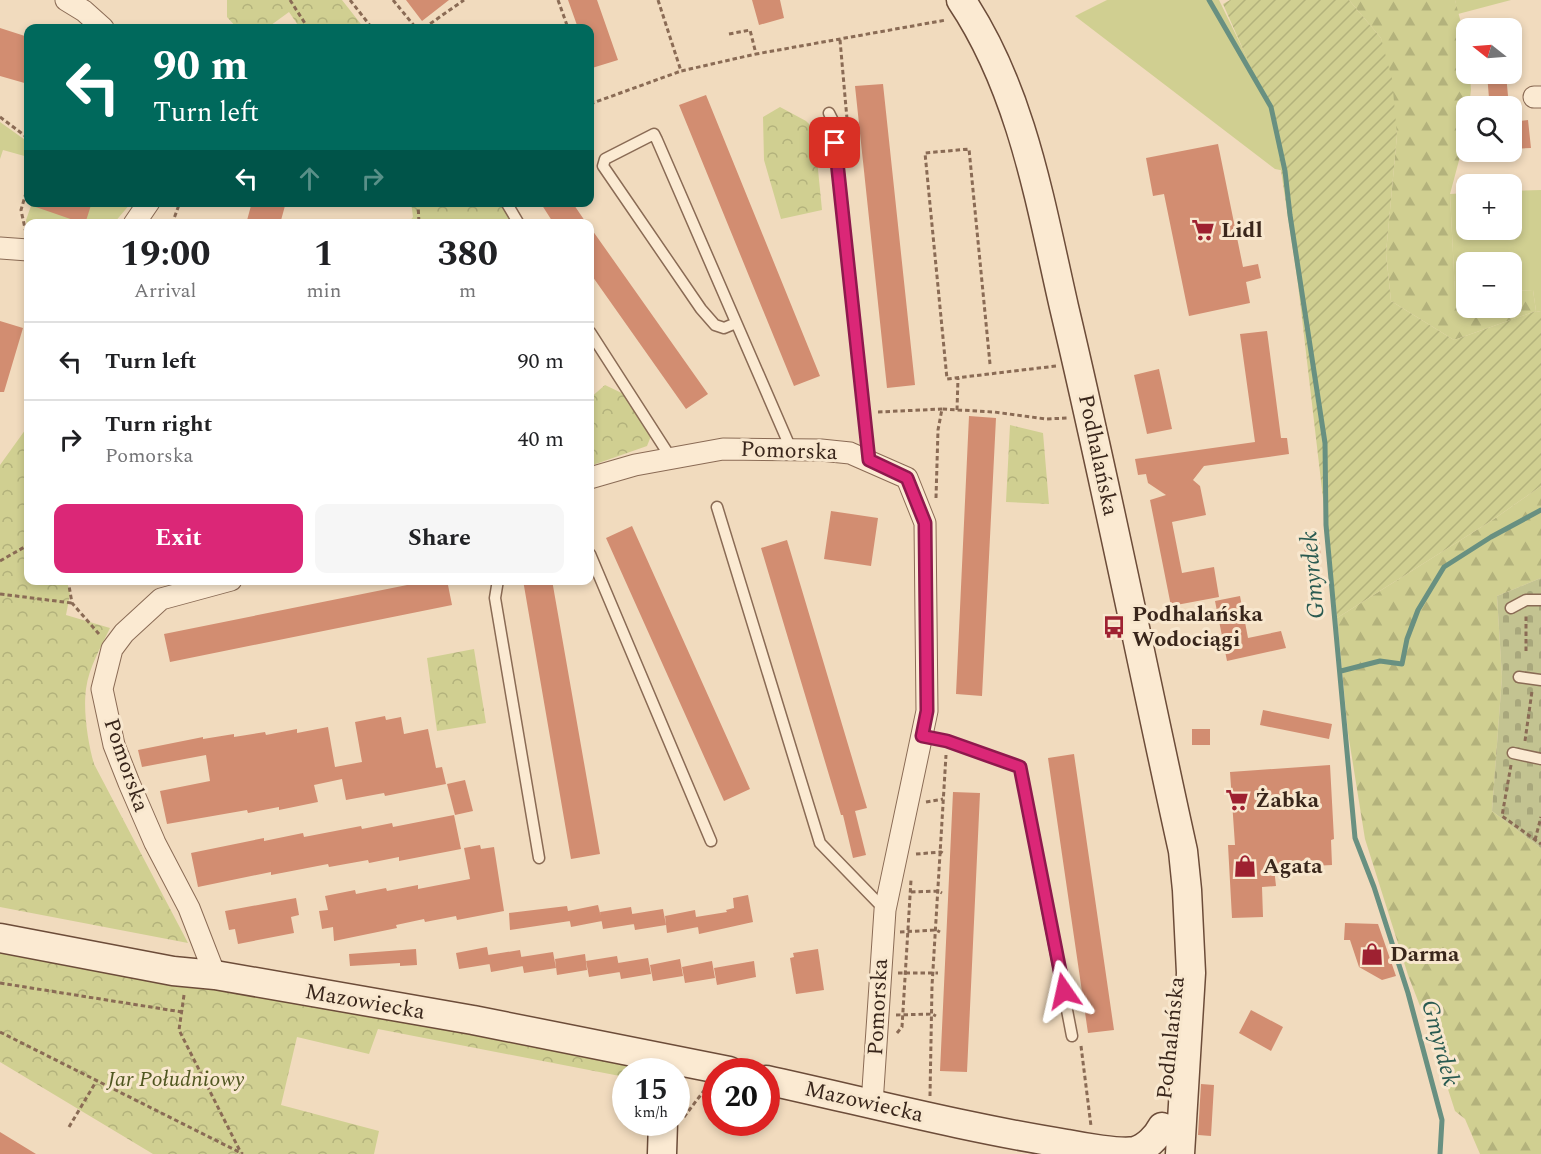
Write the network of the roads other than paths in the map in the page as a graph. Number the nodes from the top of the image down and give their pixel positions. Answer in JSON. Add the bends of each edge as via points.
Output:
{"nodes":[{"id":1,"x":66,"y":0,"type":"edge"},
{"id":2,"x":954,"y":10,"type":"edge"},
{"id":3,"x":99,"y":24,"type":"edge"},
{"id":4,"x":831,"y":117,"type":"road end"},
{"id":5,"x":24,"y":245,"type":"edge"},
{"id":6,"x":0,"y":248,"type":"edge"},
{"id":7,"x":736,"y":323,"type":"junction"},
{"id":8,"x":594,"y":338,"type":"edge"},
{"id":9,"x":791,"y":449,"type":"junction"},
{"id":10,"x":671,"y":458,"type":"junction"},
{"id":11,"x":869,"y":460,"type":"junction"},
{"id":12,"x":594,"y":477,"type":"edge"},
{"id":13,"x":717,"y":507,"type":"dead end"},
{"id":14,"x":594,"y":563,"type":"edge"},
{"id":15,"x":213,"y":585,"type":"edge"},
{"id":16,"x":497,"y":585,"type":"edge"},
{"id":17,"x":1541,"y":600,"type":"edge"},
{"id":18,"x":1511,"y":609,"type":"dead end"},
{"id":19,"x":1518,"y":677,"type":"dead end"},
{"id":20,"x":1537,"y":679,"type":"edge"},
{"id":21,"x":922,"y":736,"type":"junction"},
{"id":22,"x":1518,"y":754,"type":"road end"},
{"id":23,"x":1541,"y":759,"type":"edge"},
{"id":24,"x":711,"y":841,"type":"dead end"},
{"id":25,"x":540,"y":858,"type":"dead end"},
{"id":26,"x":887,"y":901,"type":"junction"},
{"id":27,"x":0,"y":938,"type":"edge"},
{"id":28,"x":215,"y":975,"type":"junction"},
{"id":29,"x":1072,"y":1036,"type":"road end"},
{"id":30,"x":639,"y":1058,"type":"edge"},
{"id":31,"x":780,"y":1083,"type":"edge"},
{"id":32,"x":872,"y":1104,"type":"junction"},
{"id":33,"x":962,"y":1125,"type":"junction"},
{"id":34,"x":667,"y":1136,"type":"edge"},
{"id":35,"x":1162,"y":1149,"type":"edge"},
{"id":36,"x":662,"y":1154,"type":"edge"},
{"id":37,"x":1048,"y":1154,"type":"edge"}],
"edges":[{"from":1,"to":3,"type":"street"},
{"from":2,"to":35,"type":"street","name":"Podhalańska","via":[[987,42],[1021,128],[1092,424],[1183,851],[1189,924],[1173,993]]},
{"from":4,"to":11,"type":"lane"},
{"from":5,"to":6,"type":"street"},
{"from":7,"to":7,"type":"lane","via":[[724,328],[715,325],[701,309],[603,166],[605,159],[654,134]]},
{"from":7,"to":9,"type":"lane"},
{"from":8,"to":10,"type":"lane"},
{"from":9,"to":10,"type":"street","name":"Pomorska","via":[[723,449]]},
{"from":9,"to":11,"type":"street","name":"Pomorska","via":[[850,453]]},
{"from":10,"to":12,"type":"street","name":"Pomorska"},
{"from":11,"to":21,"type":"street","name":"Pomorska","via":[[907,478],[925,523],[927,711]]},
{"from":13,"to":26,"type":"lane","via":[[820,843]]},
{"from":14,"to":24,"type":"lane"},
{"from":15,"to":28,"type":"street","name":"Pomorska","via":[[161,599],[124,633],[112,649],[102,689],[114,745],[129,783],[189,908]]},
{"from":16,"to":25,"type":"lane","via":[[495,598]]},
{"from":17,"to":18,"type":"lane","via":[[1526,600]]},
{"from":19,"to":20,"type":"lane"},
{"from":21,"to":26,"type":"street","name":"Pomorska"},
{"from":21,"to":29,"type":"lane","via":[[1020,767]]},
{"from":22,"to":23,"type":"lane"},
{"from":26,"to":32,"type":"street","name":"Pomorska"},
{"from":27,"to":28,"type":"street","name":"Mazowiecka"},
{"from":28,"to":30,"type":"street","name":"Mazowiecka","via":[[473,1020]]},
{"from":31,"to":32,"type":"street","name":"Mazowiecka"},
{"from":32,"to":33,"type":"street","name":"Mazowiecka"},
{"from":33,"to":35,"type":"street","name":"Mazowiecka","via":[[1050,1142]]},
{"from":33,"to":37,"type":"street","name":"Mazowiecka"},
{"from":34,"to":36,"type":"street"}]}
